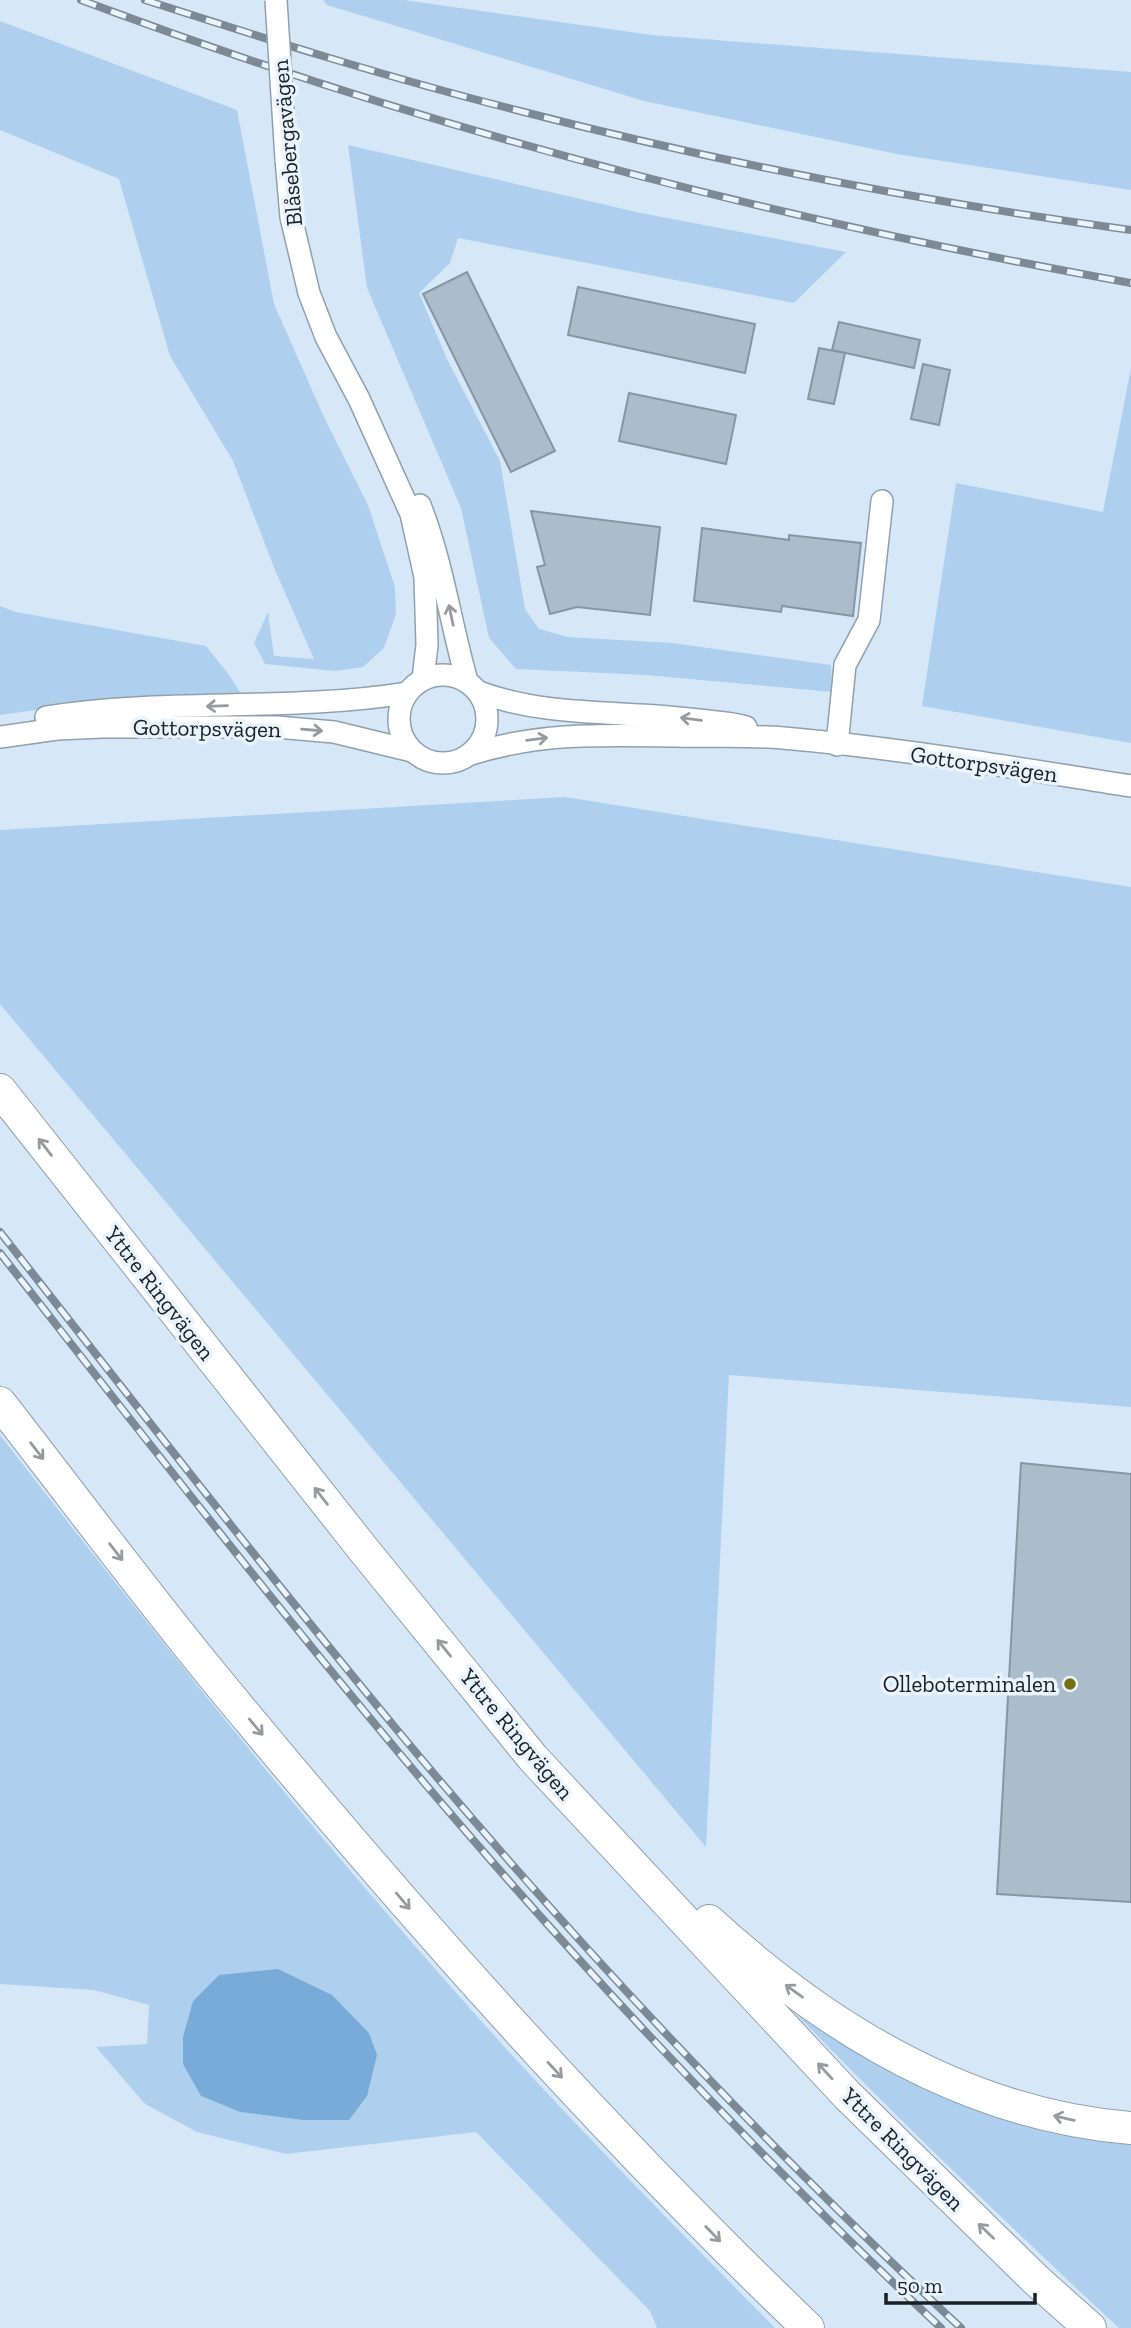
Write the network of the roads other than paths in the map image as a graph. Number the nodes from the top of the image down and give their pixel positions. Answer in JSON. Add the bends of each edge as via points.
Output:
{"nodes":[{"id":1,"x":276,"y":0,"type":"edge"},
{"id":2,"x":359,"y":399,"type":"junction"},
{"id":3,"x":882,"y":501,"type":"dead end"},
{"id":4,"x":423,"y":679,"type":"junction"},
{"id":5,"x":473,"y":687,"type":"junction"},
{"id":6,"x":407,"y":693,"type":"junction"},
{"id":7,"x":0,"y":724,"type":"edge"},
{"id":8,"x":0,"y":737,"type":"edge"},
{"id":9,"x":781,"y":738,"type":"junction"},
{"id":10,"x":837,"y":745,"type":"junction"},
{"id":11,"x":412,"y":751,"type":"junction"},
{"id":12,"x":471,"y":754,"type":"junction"},
{"id":13,"x":1131,"y":786,"type":"edge"},
{"id":14,"x":0,"y":1090,"type":"edge"},
{"id":15,"x":0,"y":1403,"type":"edge"},
{"id":16,"x":533,"y":1758,"type":"junction"},
{"id":17,"x":1131,"y":2128,"type":"edge"},
{"id":18,"x":807,"y":2328,"type":"edge"},
{"id":19,"x":1090,"y":2328,"type":"edge"}],
"edges":[{"from":1,"to":2,"type":"street","name":"Blåsebergavägen","bridge":true,"via":[[291,217],[309,293]]},
{"from":2,"to":4,"type":"street","name":"Blåsebergavägen","via":[[411,514],[418,541],[428,615]]},
{"from":5,"to":2,"type":"street","name":"Blåsebergavägen","one_way":true,"via":[[434,540],[399,455]]},
{"from":3,"to":10,"type":"street","via":[[869,620],[845,666]]},
{"from":4,"to":5,"type":"street","name":"Gottorpsvägen","via":[[453,676]]},
{"from":4,"to":6,"type":"street"},
{"from":9,"to":5,"type":"street","name":"Gottorpsvägen","one_way":true,"via":[[740,725],[682,718],[543,710],[505,702]]},
{"from":5,"to":12,"type":"street","via":[[487,709],[487,725]]},
{"from":6,"to":7,"type":"street","name":"Gottorpsvägen","one_way":true,"via":[[362,700],[119,709]]},
{"from":6,"to":11,"type":"street","via":[[398,724]]},
{"from":8,"to":11,"type":"street","name":"Gottorpsvägen","one_way":true,"via":[[102,727],[277,727],[334,732]]},
{"from":9,"to":10,"type":"street","name":"Gottorpsvägen"},
{"from":12,"to":9,"type":"street","name":"Gottorpsvägen","one_way":true,"via":[[555,737]]},
{"from":10,"to":13,"type":"street","name":"Gottorpsvägen"},
{"from":11,"to":12,"type":"street","name":"Gottorpsvägen","via":[[442,764]]},
{"from":16,"to":14,"type":"highway","name":"Yttre Ringvägen","one_way":true},
{"from":15,"to":18,"type":"highway","one_way":true,"via":[[212,1675],[492,2004]]},
{"from":17,"to":16,"type":"highway","one_way":true,"via":[[1075,2121],[990,2099],[907,2063],[845,2029],[717,1929]]},
{"from":19,"to":16,"type":"highway","name":"Yttre Ringvägen","one_way":true,"via":[[847,2095]]}]}
